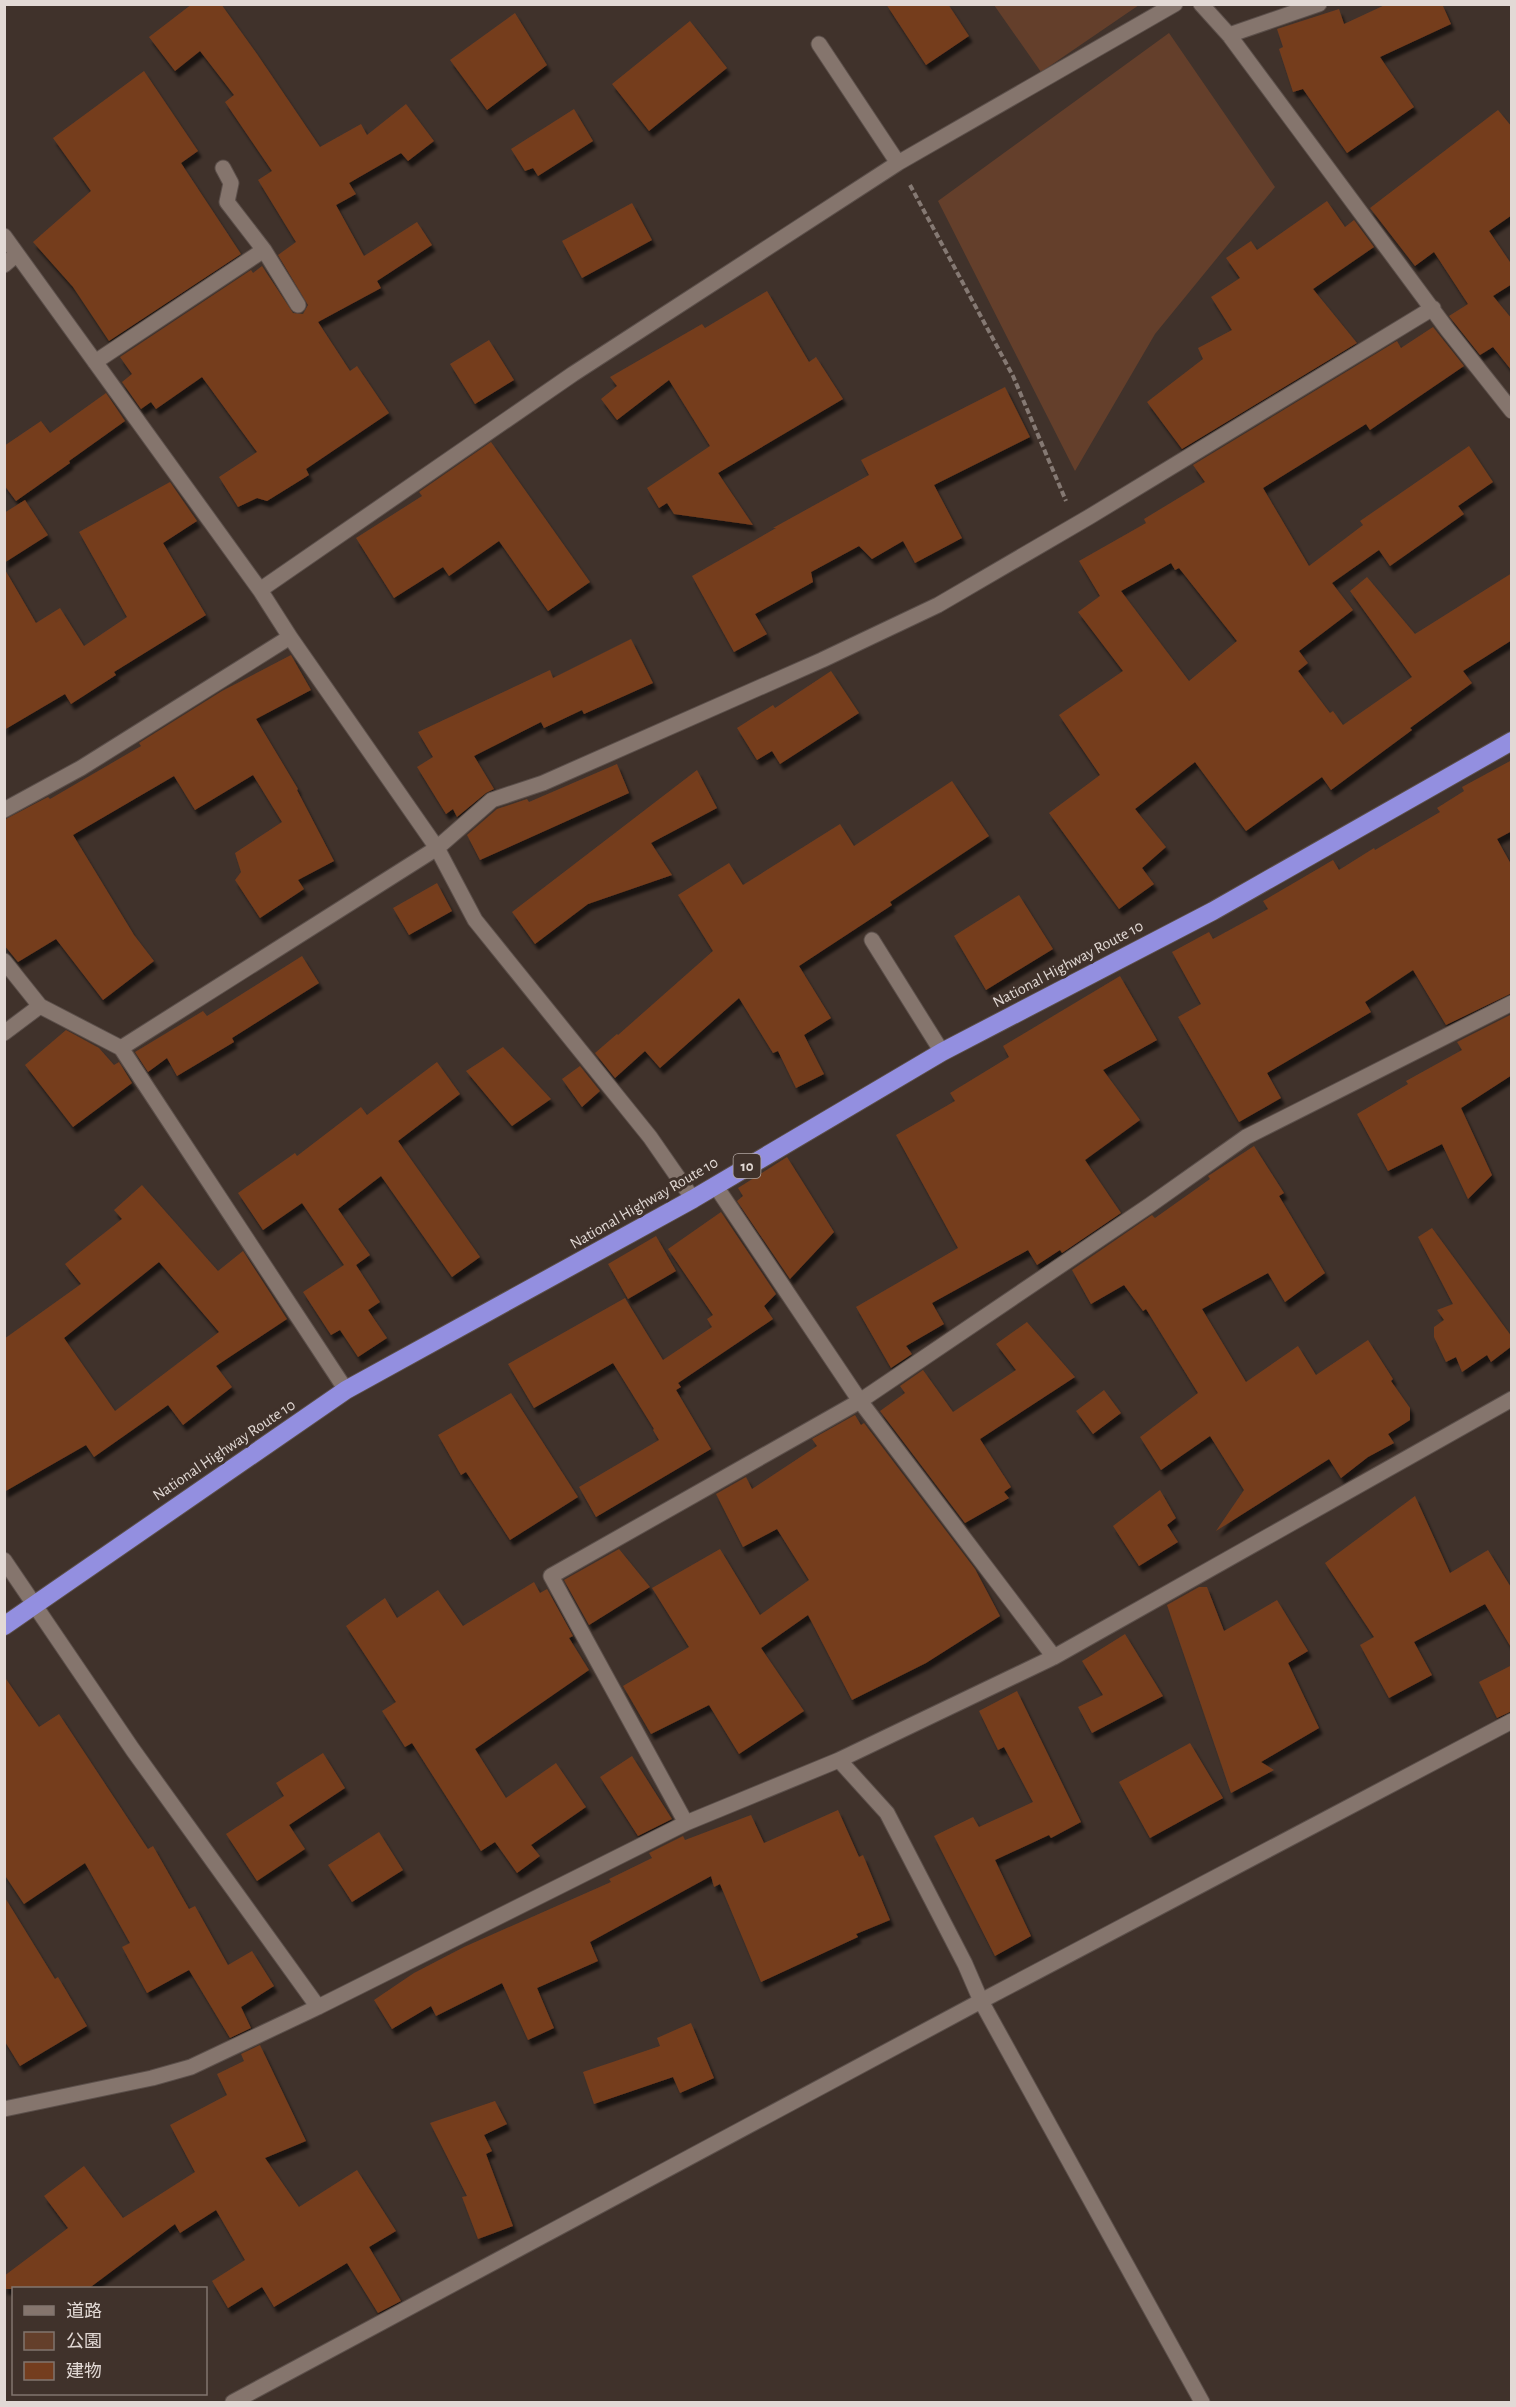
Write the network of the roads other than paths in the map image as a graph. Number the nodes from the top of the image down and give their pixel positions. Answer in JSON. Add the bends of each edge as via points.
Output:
{"nodes":[{"id":1,"x":1175,"y":4,"type":"edge"},
{"id":2,"x":1201,"y":4,"type":"edge"},
{"id":3,"x":1319,"y":4,"type":"edge"},
{"id":4,"x":1229,"y":35,"type":"junction"},
{"id":5,"x":819,"y":44,"type":"dead end"},
{"id":6,"x":898,"y":163,"type":"junction"},
{"id":7,"x":223,"y":168,"type":"dead end"},
{"id":8,"x":4,"y":236,"type":"edge"},
{"id":9,"x":264,"y":250,"type":"junction"},
{"id":10,"x":17,"y":254,"type":"junction"},
{"id":11,"x":4,"y":265,"type":"edge"},
{"id":12,"x":298,"y":305,"type":"dead end"},
{"id":13,"x":1433,"y":308,"type":"junction"},
{"id":14,"x":95,"y":362,"type":"junction"},
{"id":15,"x":1512,"y":411,"type":"edge"},
{"id":16,"x":260,"y":590,"type":"junction"},
{"id":17,"x":290,"y":637,"type":"junction"},
{"id":18,"x":1512,"y":741,"type":"edge"},
{"id":19,"x":4,"y":810,"type":"edge"},
{"id":20,"x":437,"y":848,"type":"junction"},
{"id":21,"x":872,"y":940,"type":"dead end"},
{"id":22,"x":4,"y":962,"type":"edge"},
{"id":23,"x":1512,"y":1003,"type":"edge"},
{"id":24,"x":40,"y":1006,"type":"junction"},
{"id":25,"x":4,"y":1033,"type":"edge"},
{"id":26,"x":121,"y":1048,"type":"junction"},
{"id":27,"x":942,"y":1052,"type":"junction"},
{"id":28,"x":715,"y":1185,"type":"junction"},
{"id":29,"x":693,"y":1199,"type":"junction"},
{"id":30,"x":346,"y":1390,"type":"junction"},
{"id":31,"x":1512,"y":1399,"type":"edge"},
{"id":32,"x":860,"y":1401,"type":"junction"},
{"id":33,"x":4,"y":1560,"type":"edge"},
{"id":34,"x":35,"y":1604,"type":"junction"},
{"id":35,"x":4,"y":1626,"type":"edge"},
{"id":36,"x":1054,"y":1657,"type":"junction"},
{"id":37,"x":1512,"y":1721,"type":"edge"},
{"id":38,"x":839,"y":1760,"type":"junction"},
{"id":39,"x":686,"y":1823,"type":"junction"},
{"id":40,"x":981,"y":2001,"type":"junction"},
{"id":41,"x":318,"y":2007,"type":"junction"},
{"id":42,"x":4,"y":2109,"type":"edge"},
{"id":43,"x":233,"y":2403,"type":"edge"},
{"id":44,"x":1202,"y":2403,"type":"edge"}],
"edges":[{"from":1,"to":6,"type":"street"},
{"from":2,"to":4,"type":"street"},
{"from":3,"to":4,"type":"street"},
{"from":4,"to":13,"type":"street"},
{"from":5,"to":6,"type":"street"},
{"from":6,"to":16,"type":"street","via":[[573,374]]},
{"from":7,"to":9,"type":"street","via":[[231,183],[227,202]]},
{"from":8,"to":10,"type":"street"},
{"from":9,"to":12,"type":"street"},
{"from":9,"to":14,"type":"street"},
{"from":10,"to":11,"type":"street"},
{"from":10,"to":14,"type":"street"},
{"from":13,"to":15,"type":"street"},
{"from":13,"to":20,"type":"street","via":[[938,605],[543,783],[492,800]]},
{"from":14,"to":16,"type":"street"},
{"from":16,"to":17,"type":"street"},
{"from":17,"to":19,"type":"street","via":[[81,768]]},
{"from":17,"to":20,"type":"street"},
{"from":18,"to":27,"type":"highway","name":"National Highway Route 10","number":"10","via":[[1213,911]]},
{"from":20,"to":26,"type":"street"},
{"from":20,"to":29,"type":"street","via":[[476,920],[650,1137]]},
{"from":21,"to":27,"type":"street"},
{"from":22,"to":24,"type":"street"},
{"from":23,"to":32,"type":"street","via":[[1246,1137]]},
{"from":24,"to":25,"type":"street"},
{"from":24,"to":26,"type":"street"},
{"from":26,"to":30,"type":"street"},
{"from":27,"to":28,"type":"highway","name":"National Highway Route 10","number":"10"},
{"from":28,"to":29,"type":"highway","name":"National Highway Route 10","number":"10"},
{"from":28,"to":32,"type":"street"},
{"from":29,"to":30,"type":"highway","name":"National Highway Route 10","number":"10"},
{"from":30,"to":34,"type":"highway","name":"National Highway Route 10","number":"10"},
{"from":31,"to":36,"type":"street"},
{"from":32,"to":36,"type":"street"},
{"from":32,"to":39,"type":"street","via":[[551,1576]]},
{"from":33,"to":34,"type":"street"},
{"from":34,"to":35,"type":"highway","name":"National Highway Route 10","number":"10"},
{"from":34,"to":41,"type":"street","via":[[133,1750]]},
{"from":36,"to":38,"type":"street"},
{"from":37,"to":40,"type":"street"},
{"from":38,"to":39,"type":"street"},
{"from":38,"to":40,"type":"street","via":[[887,1813]]},
{"from":39,"to":41,"type":"street"},
{"from":40,"to":43,"type":"street"},
{"from":40,"to":44,"type":"street"},
{"from":41,"to":42,"type":"street","via":[[191,2067]]}]}
